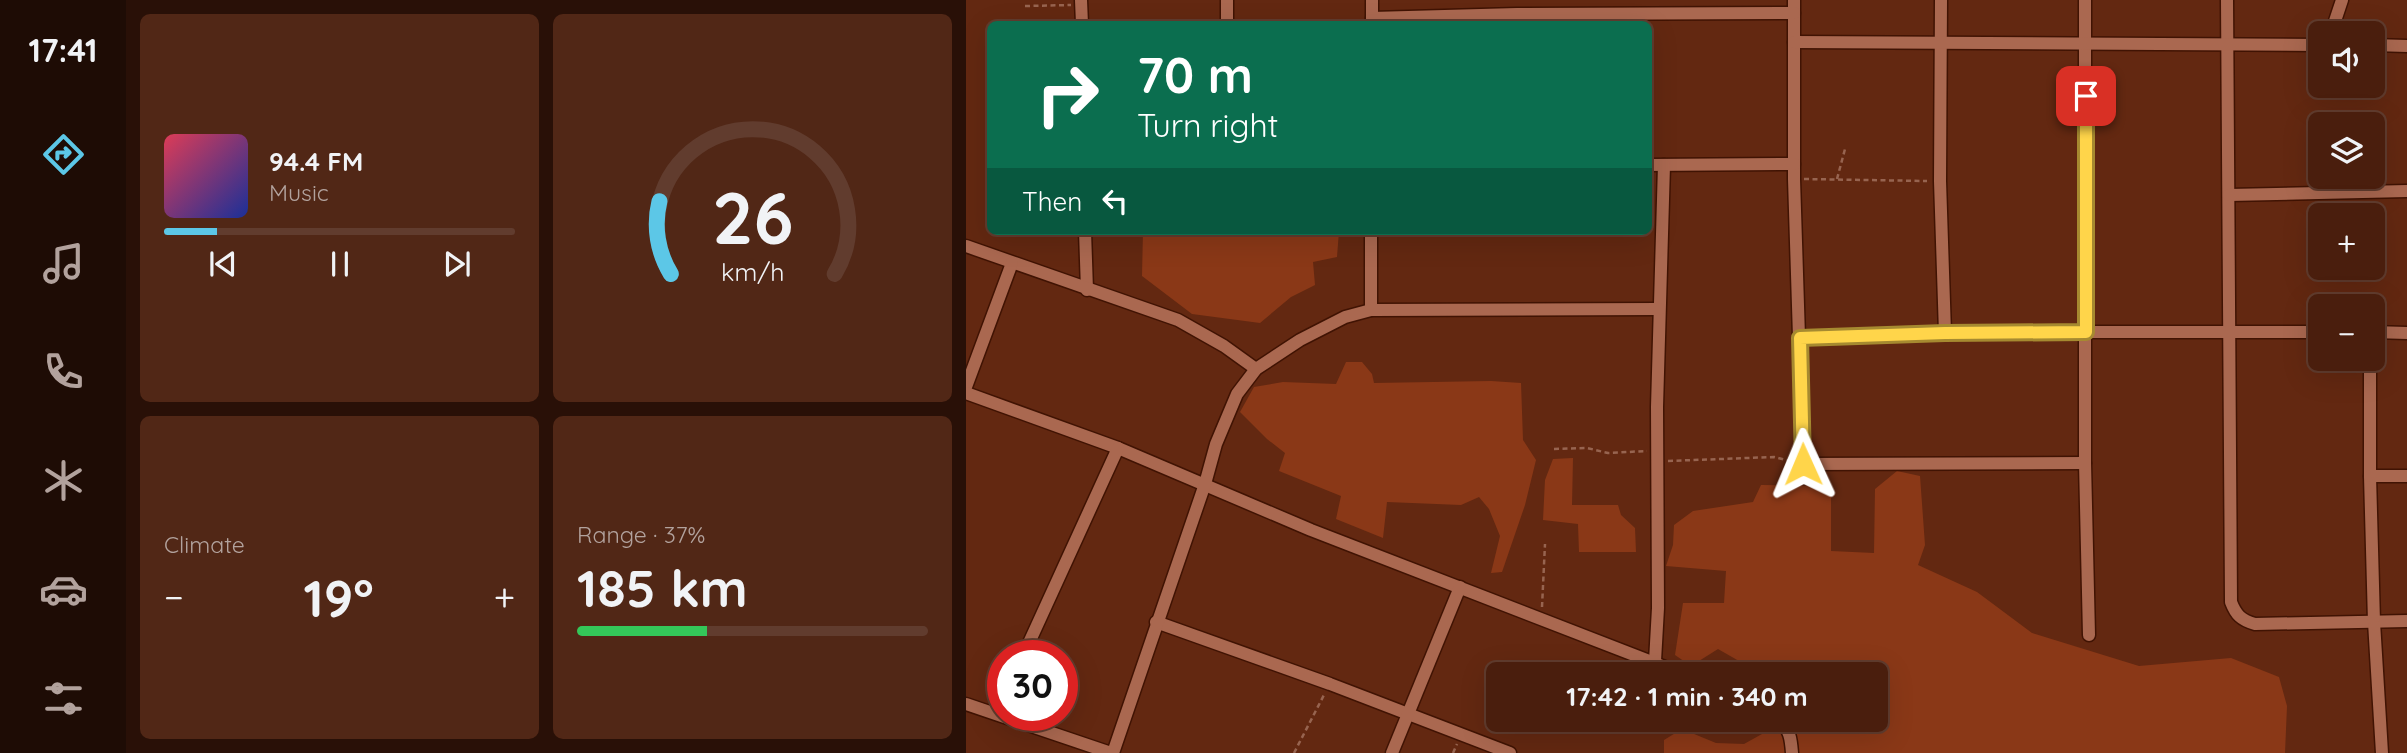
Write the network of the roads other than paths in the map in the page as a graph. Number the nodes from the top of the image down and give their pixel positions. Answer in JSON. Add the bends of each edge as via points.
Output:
{"nodes":[{"id":1,"x":1227,"y":0,"type":"edge"},
{"id":2,"x":1373,"y":0,"type":"edge"},
{"id":3,"x":1517,"y":0,"type":"edge"},
{"id":4,"x":1941,"y":0,"type":"edge"},
{"id":5,"x":2085,"y":0,"type":"edge"},
{"id":6,"x":2227,"y":0,"type":"edge"},
{"id":7,"x":2342,"y":0,"type":"edge"},
{"id":8,"x":1081,"y":2,"type":"edge"},
{"id":9,"x":1794,"y":6,"type":"edge"},
{"id":10,"x":1517,"y":14,"type":"junction"},
{"id":11,"x":1638,"y":20,"type":"edge"},
{"id":12,"x":1082,"y":21,"type":"edge"},
{"id":13,"x":1227,"y":21,"type":"edge"},
{"id":14,"x":1372,"y":21,"type":"edge"},
{"id":15,"x":2334,"y":21,"type":"edge"},
{"id":16,"x":1794,"y":42,"type":"junction"},
{"id":17,"x":1941,"y":43,"type":"junction"},
{"id":18,"x":2086,"y":44,"type":"junction"},
{"id":19,"x":2227,"y":44,"type":"junction"},
{"id":20,"x":2308,"y":44,"type":"edge"},
{"id":21,"x":2385,"y":45,"type":"edge"},
{"id":22,"x":2407,"y":46,"type":"edge"},
{"id":23,"x":1794,"y":163,"type":"junction"},
{"id":24,"x":1652,"y":165,"type":"edge"},
{"id":25,"x":1664,"y":165,"type":"junction"},
{"id":26,"x":2407,"y":191,"type":"edge"},
{"id":27,"x":2229,"y":195,"type":"junction"},
{"id":28,"x":1085,"y":235,"type":"edge"},
{"id":29,"x":1371,"y":235,"type":"edge"},
{"id":30,"x":966,"y":246,"type":"edge"},
{"id":31,"x":1012,"y":263,"type":"junction"},
{"id":32,"x":1087,"y":290,"type":"junction"},
{"id":33,"x":1659,"y":309,"type":"junction"},
{"id":34,"x":1371,"y":310,"type":"junction"},
{"id":35,"x":2230,"y":331,"type":"junction"},
{"id":36,"x":2086,"y":332,"type":"junction"},
{"id":37,"x":2308,"y":332,"type":"edge"},
{"id":38,"x":2385,"y":332,"type":"edge"},
{"id":39,"x":1945,"y":333,"type":"junction"},
{"id":40,"x":2407,"y":333,"type":"edge"},
{"id":41,"x":1800,"y":338,"type":"junction"},
{"id":42,"x":1256,"y":369,"type":"junction"},
{"id":43,"x":2370,"y":371,"type":"edge"},
{"id":44,"x":966,"y":387,"type":"edge"},
{"id":45,"x":966,"y":393,"type":"edge"},
{"id":46,"x":1118,"y":448,"type":"junction"},
{"id":47,"x":2085,"y":463,"type":"junction"},
{"id":48,"x":2370,"y":476,"type":"junction"},
{"id":49,"x":2407,"y":477,"type":"edge"},
{"id":50,"x":1205,"y":484,"type":"junction"},
{"id":51,"x":1460,"y":587,"type":"junction"},
{"id":52,"x":2407,"y":621,"type":"edge"},
{"id":53,"x":1156,"y":622,"type":"junction"},
{"id":54,"x":2374,"y":622,"type":"junction"},
{"id":55,"x":2089,"y":635,"type":"dead end"},
{"id":56,"x":1030,"y":640,"type":"edge"},
{"id":57,"x":1655,"y":661,"type":"joint"},
{"id":58,"x":966,"y":704,"type":"edge"},
{"id":59,"x":987,"y":711,"type":"edge"},
{"id":60,"x":1408,"y":713,"type":"junction"},
{"id":61,"x":1045,"y":731,"type":"edge"},
{"id":62,"x":1789,"y":732,"type":"edge"},
{"id":63,"x":1112,"y":753,"type":"edge"},
{"id":64,"x":1392,"y":753,"type":"edge"},
{"id":65,"x":1510,"y":753,"type":"edge"},
{"id":66,"x":1792,"y":753,"type":"edge"},
{"id":67,"x":2382,"y":753,"type":"edge"}],
"edges":[{"from":1,"to":13,"type":"street"},
{"from":2,"to":14,"type":"street"},
{"from":3,"to":10,"type":"street"},
{"from":4,"to":17,"type":"street"},
{"from":5,"to":18,"type":"street"},
{"from":6,"to":19,"type":"street"},
{"from":7,"to":15,"type":"street"},
{"from":8,"to":12,"type":"street"},
{"from":9,"to":11,"type":"street"},
{"from":9,"to":16,"type":"street"},
{"from":10,"to":11,"type":"street"},
{"from":10,"to":14,"type":"street"},
{"from":16,"to":17,"type":"street"},
{"from":16,"to":23,"type":"street"},
{"from":17,"to":18,"type":"street"},
{"from":17,"to":39,"type":"street"},
{"from":18,"to":19,"type":"street"},
{"from":18,"to":36,"type":"street"},
{"from":19,"to":20,"type":"street"},
{"from":19,"to":27,"type":"street"},
{"from":21,"to":22,"type":"street"},
{"from":23,"to":25,"type":"street"},
{"from":23,"to":41,"type":"street"},
{"from":24,"to":25,"type":"street"},
{"from":25,"to":33,"type":"street"},
{"from":26,"to":27,"type":"street"},
{"from":27,"to":35,"type":"street"},
{"from":28,"to":32,"type":"street"},
{"from":29,"to":34,"type":"street"},
{"from":30,"to":31,"type":"street"},
{"from":31,"to":32,"type":"street"},
{"from":31,"to":44,"type":"street"},
{"from":32,"to":42,"type":"street","via":[[1178,320]]},
{"from":33,"to":34,"type":"street"},
{"from":33,"to":57,"type":"street"},
{"from":34,"to":42,"type":"street","via":[[1323,327]]},
{"from":35,"to":36,"type":"street"},
{"from":35,"to":37,"type":"street"},
{"from":35,"to":54,"type":"street","via":[[2234,612],[2255,624]]},
{"from":36,"to":39,"type":"street"},
{"from":36,"to":47,"type":"street"},
{"from":38,"to":40,"type":"street"},
{"from":39,"to":41,"type":"street"},
{"from":41,"to":47,"type":"street","via":[[1803,464]]},
{"from":42,"to":50,"type":"street","via":[[1229,410]]},
{"from":43,"to":48,"type":"street"},
{"from":45,"to":46,"type":"street"},
{"from":46,"to":50,"type":"street"},
{"from":46,"to":56,"type":"street"},
{"from":47,"to":55,"type":"street"},
{"from":48,"to":49,"type":"street"},
{"from":48,"to":54,"type":"street"},
{"from":50,"to":51,"type":"street"},
{"from":50,"to":53,"type":"street"},
{"from":51,"to":57,"type":"street"},
{"from":51,"to":60,"type":"street"},
{"from":52,"to":54,"type":"street"},
{"from":53,"to":60,"type":"street"},
{"from":53,"to":63,"type":"street"},
{"from":54,"to":67,"type":"street"},
{"from":58,"to":59,"type":"street"},
{"from":60,"to":64,"type":"street"},
{"from":60,"to":65,"type":"street"},
{"from":61,"to":63,"type":"street"},
{"from":62,"to":66,"type":"street"}]}
